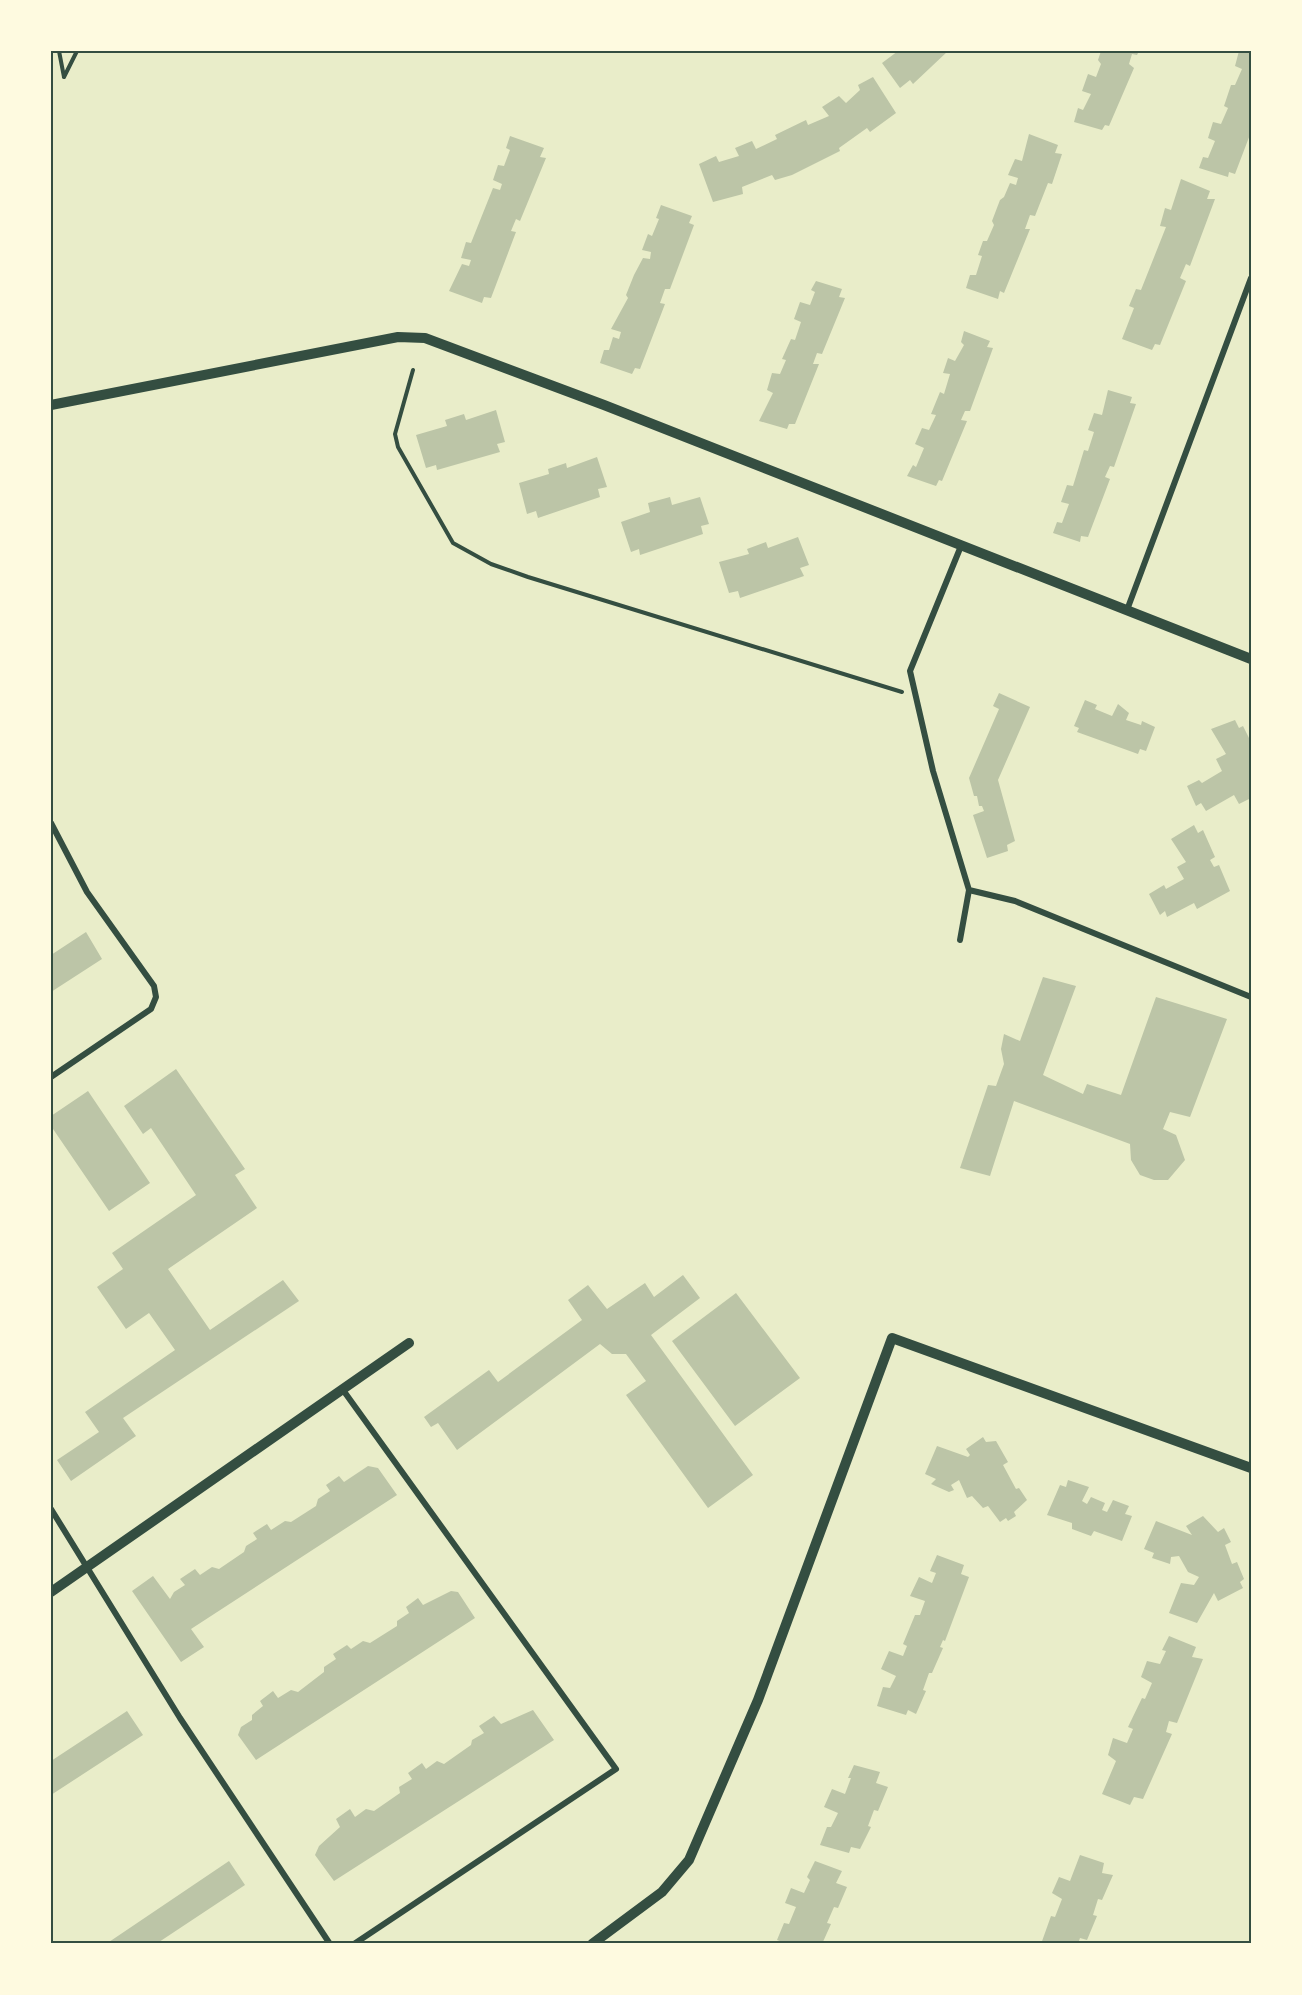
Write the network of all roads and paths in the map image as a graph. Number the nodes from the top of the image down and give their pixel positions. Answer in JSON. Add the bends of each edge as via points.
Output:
{"nodes":[{"id":1,"x":59,"y":51,"type":"edge"},
{"id":2,"x":77,"y":51,"type":"edge"},
{"id":3,"x":1251,"y":278,"type":"edge"},
{"id":4,"x":412,"y":370,"type":"dead end"},
{"id":5,"x":51,"y":405,"type":"edge"},
{"id":6,"x":961,"y":546,"type":"junction"},
{"id":7,"x":1126,"y":610,"type":"junction"},
{"id":8,"x":1251,"y":659,"type":"edge"},
{"id":9,"x":914,"y":696,"type":"junction"},
{"id":10,"x":51,"y":823,"type":"edge"},
{"id":11,"x":969,"y":890,"type":"junction"},
{"id":12,"x":960,"y":940,"type":"dead end"},
{"id":13,"x":1251,"y":997,"type":"edge"},
{"id":14,"x":51,"y":1077,"type":"edge"},
{"id":15,"x":409,"y":1343,"type":"dead end"},
{"id":16,"x":343,"y":1390,"type":"junction"},
{"id":17,"x":1251,"y":1468,"type":"edge"},
{"id":18,"x":51,"y":1509,"type":"edge"},
{"id":19,"x":88,"y":1567,"type":"junction"},
{"id":20,"x":51,"y":1592,"type":"edge"},
{"id":21,"x":330,"y":1944,"type":"edge"},
{"id":22,"x":354,"y":1944,"type":"edge"},
{"id":23,"x":592,"y":1944,"type":"edge"}],
"edges":[{"from":1,"to":2,"type":"path","via":[[64,77]]},
{"from":3,"to":7,"type":"street"},
{"from":4,"to":9,"type":"path","via":[[395,434],[398,447],[453,543],[491,564],[528,577]]},
{"from":5,"to":6,"type":"street","via":[[398,337],[425,338]]},
{"from":6,"to":7,"type":"street"},
{"from":6,"to":9,"type":"street","via":[[910,671]]},
{"from":7,"to":8,"type":"street"},
{"from":9,"to":11,"type":"street"},
{"from":10,"to":14,"type":"street","via":[[87,892],[154,986],[156,997],[151,1008]]},
{"from":11,"to":12,"type":"street"},
{"from":11,"to":13,"type":"street","via":[[1015,902]]},
{"from":15,"to":16,"type":"street"},
{"from":16,"to":19,"type":"street"},
{"from":16,"to":22,"type":"street","via":[[616,1769]]},
{"from":17,"to":23,"type":"street","via":[[892,1338],[758,1700],[690,1860],[662,1892]]},
{"from":18,"to":19,"type":"street"},
{"from":19,"to":20,"type":"street"},
{"from":19,"to":21,"type":"street","via":[[180,1718]]}]}
